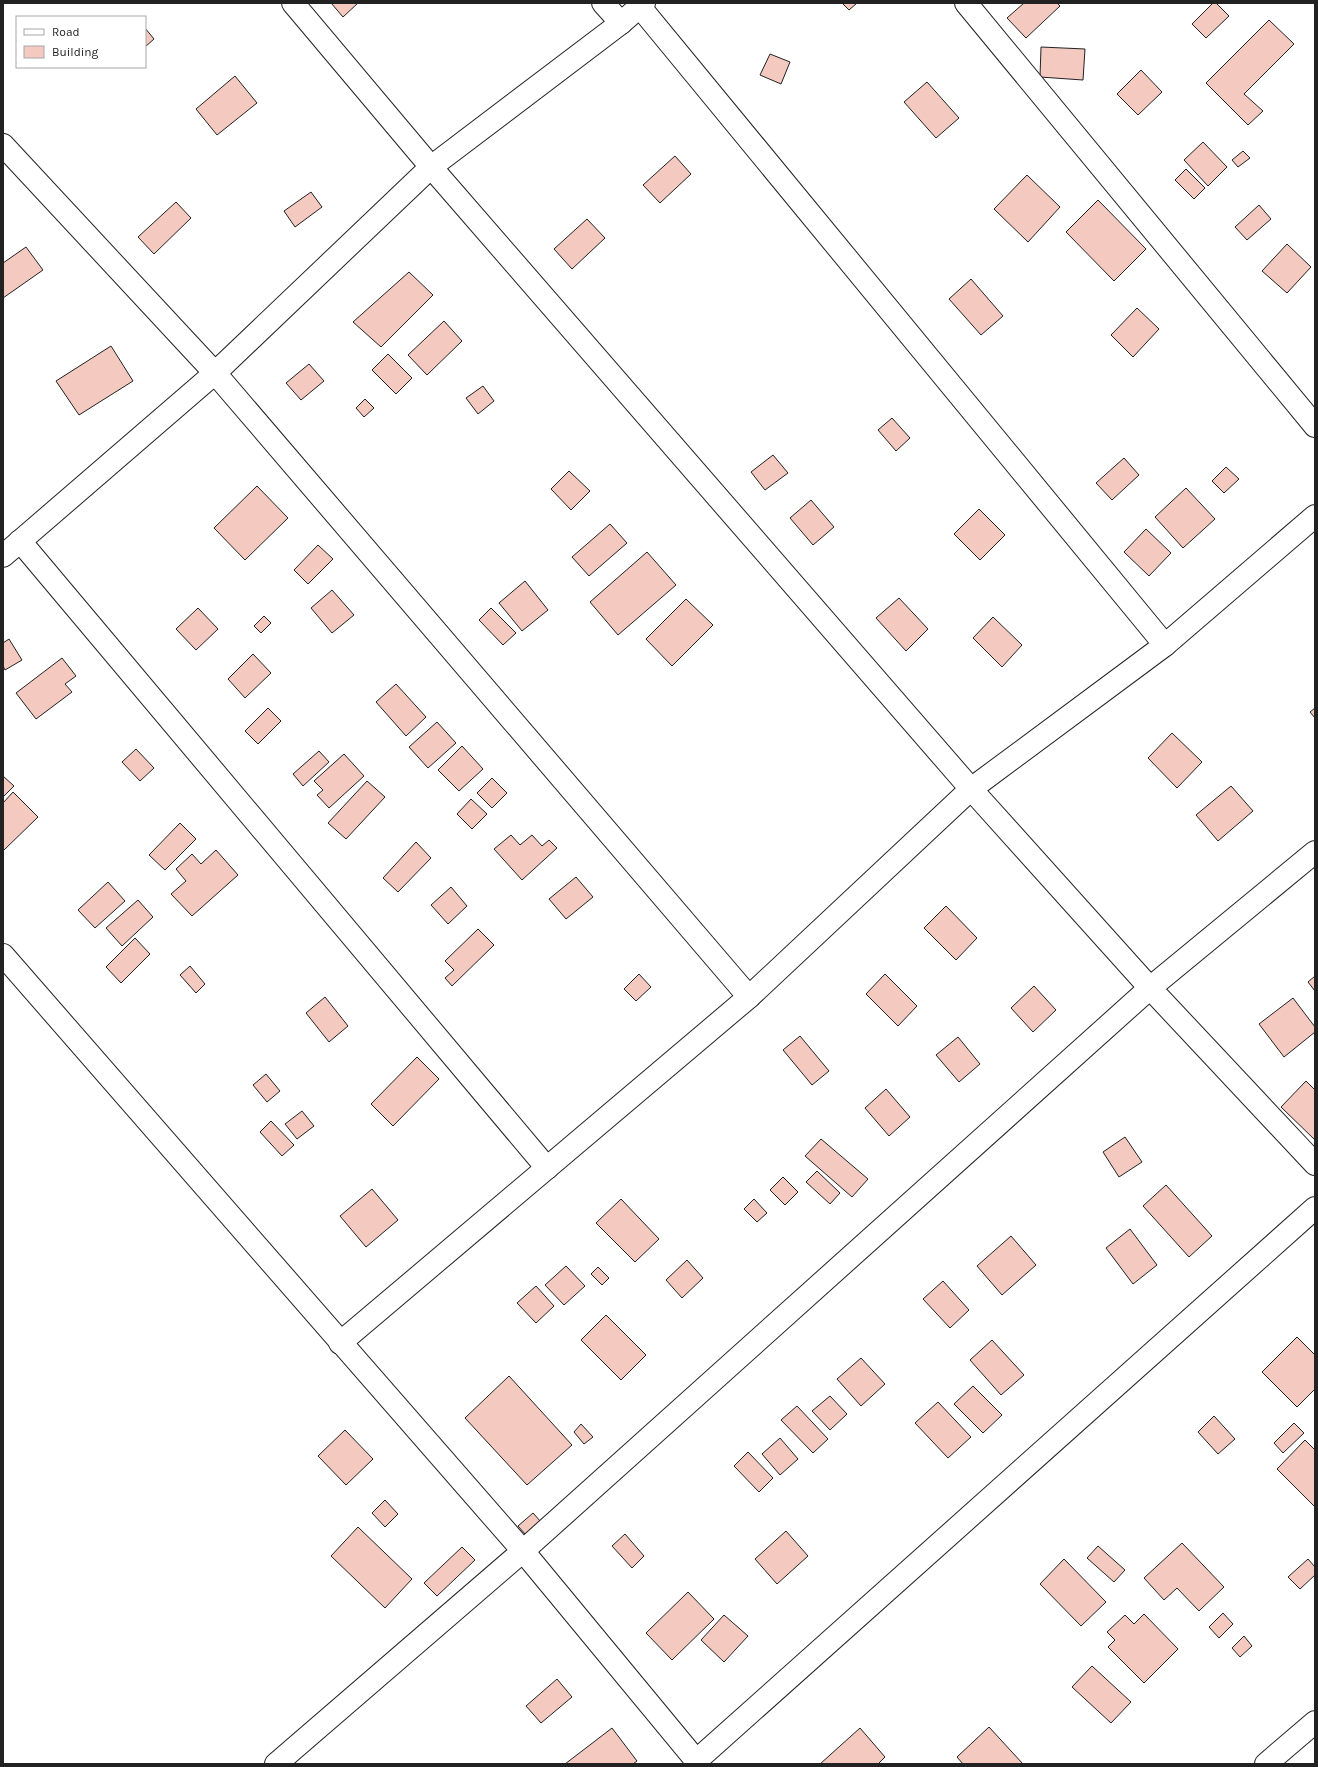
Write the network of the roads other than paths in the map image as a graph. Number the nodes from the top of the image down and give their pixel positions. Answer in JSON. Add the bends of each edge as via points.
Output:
{"nodes":[{"id":1,"x":293,"y":3,"type":"edge"},
{"id":2,"x":603,"y":3,"type":"edge"},
{"id":3,"x":966,"y":3,"type":"edge"},
{"id":4,"x":642,"y":5,"type":"edge"},
{"id":5,"x":621,"y":23,"type":"junction"},
{"id":6,"x":3,"y":145,"type":"edge"},
{"id":7,"x":431,"y":167,"type":"junction"},
{"id":8,"x":215,"y":373,"type":"junction"},
{"id":9,"x":1315,"y":426,"type":"edge"},
{"id":10,"x":1315,"y":516,"type":"edge"},
{"id":11,"x":20,"y":542,"type":"junction"},
{"id":12,"x":3,"y":556,"type":"edge"},
{"id":13,"x":1165,"y":645,"type":"junction"},
{"id":14,"x":971,"y":789,"type":"junction"},
{"id":15,"x":1315,"y":852,"type":"edge"},
{"id":16,"x":3,"y":955,"type":"edge"},
{"id":17,"x":1150,"y":988,"type":"junction"},
{"id":18,"x":749,"y":997,"type":"junction"},
{"id":19,"x":1315,"y":1164,"type":"edge"},
{"id":20,"x":547,"y":1168,"type":"junction"},
{"id":21,"x":1315,"y":1208,"type":"edge"},
{"id":22,"x":340,"y":1343,"type":"junction"},
{"id":23,"x":523,"y":1551,"type":"junction"},
{"id":24,"x":1315,"y":1722,"type":"edge"},
{"id":25,"x":697,"y":1762,"type":"edge"},
{"id":26,"x":276,"y":1764,"type":"edge"},
{"id":27,"x":1266,"y":1764,"type":"edge"}],
"edges":[{"from":1,"to":7,"type":"street"},
{"from":2,"to":5,"type":"street"},
{"from":3,"to":9,"type":"street"},
{"from":4,"to":5,"type":"street"},
{"from":4,"to":13,"type":"street"},
{"from":5,"to":7,"type":"street"},
{"from":6,"to":8,"type":"street"},
{"from":7,"to":8,"type":"street"},
{"from":7,"to":14,"type":"street"},
{"from":8,"to":11,"type":"street"},
{"from":8,"to":18,"type":"street"},
{"from":10,"to":13,"type":"street"},
{"from":11,"to":12,"type":"street"},
{"from":11,"to":20,"type":"street"},
{"from":13,"to":14,"type":"street"},
{"from":14,"to":17,"type":"street"},
{"from":14,"to":18,"type":"street"},
{"from":15,"to":17,"type":"street"},
{"from":16,"to":22,"type":"street"},
{"from":17,"to":19,"type":"street"},
{"from":17,"to":23,"type":"street"},
{"from":18,"to":20,"type":"street"},
{"from":20,"to":22,"type":"street"},
{"from":21,"to":25,"type":"street"},
{"from":22,"to":23,"type":"street"},
{"from":23,"to":25,"type":"street"},
{"from":23,"to":26,"type":"street"},
{"from":24,"to":27,"type":"street"}]}
